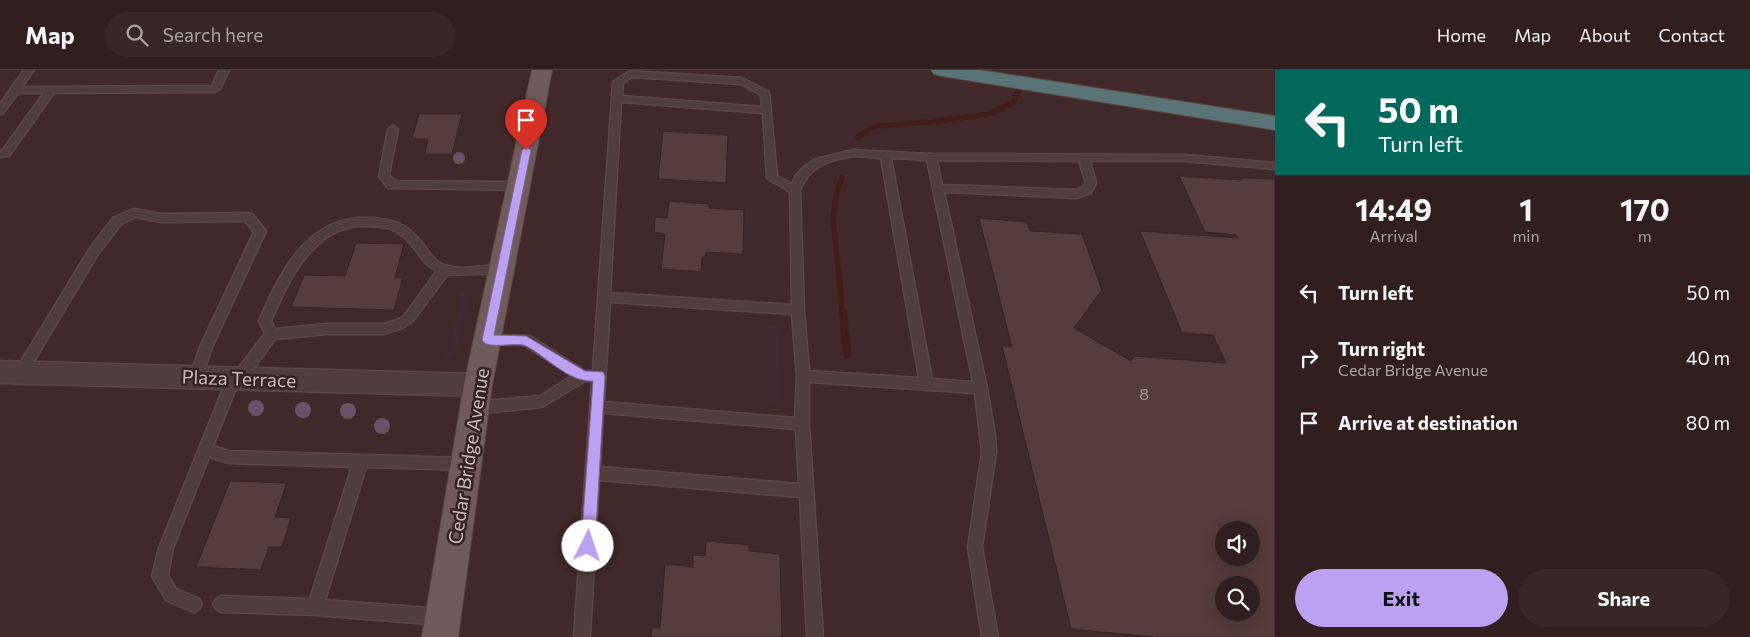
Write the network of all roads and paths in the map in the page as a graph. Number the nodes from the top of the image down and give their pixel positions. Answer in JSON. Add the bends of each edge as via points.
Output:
{"nodes":[{"id":1,"x":29,"y":70,"type":"edge"},
{"id":2,"x":224,"y":70,"type":"edge"},
{"id":3,"x":542,"y":70,"type":"edge"},
{"id":4,"x":941,"y":70,"type":"edge"},
{"id":5,"x":1004,"y":70,"type":"edge"},
{"id":6,"x":15,"y":90,"type":"junction"},
{"id":7,"x":51,"y":90,"type":"junction"},
{"id":8,"x":617,"y":99,"type":"junction"},
{"id":9,"x":1275,"y":107,"type":"edge"},
{"id":10,"x":767,"y":110,"type":"junction"},
{"id":11,"x":0,"y":111,"type":"edge"},
{"id":12,"x":1275,"y":123,"type":"edge"},
{"id":13,"x":393,"y":128,"type":"dead end"},
{"id":14,"x":0,"y":154,"type":"edge"},
{"id":15,"x":885,"y":154,"type":"junction"},
{"id":16,"x":931,"y":157,"type":"junction"},
{"id":17,"x":1084,"y":159,"type":"junction"},
{"id":18,"x":1275,"y":166,"type":"edge"},
{"id":19,"x":519,"y":186,"type":"junction"},
{"id":20,"x":937,"y":188,"type":"junction"},
{"id":21,"x":795,"y":190,"type":"junction"},
{"id":22,"x":502,"y":269,"type":"junction"},
{"id":23,"x":444,"y":270,"type":"junction"},
{"id":24,"x":604,"y":297,"type":"junction"},
{"id":25,"x":798,"y":310,"type":"junction"},
{"id":26,"x":271,"y":334,"type":"junction"},
{"id":27,"x":488,"y":340,"type":"junction"},
{"id":28,"x":11,"y":372,"type":"edge"},
{"id":29,"x":583,"y":376,"type":"junction"},
{"id":30,"x":599,"y":376,"type":"junction"},
{"id":31,"x":803,"y":376,"type":"junction"},
{"id":32,"x":196,"y":377,"type":"junction"},
{"id":33,"x":237,"y":378,"type":"junction"},
{"id":34,"x":926,"y":384,"type":"junction"},
{"id":35,"x":981,"y":388,"type":"junction"},
{"id":36,"x":476,"y":396,"type":"junction"},
{"id":37,"x":597,"y":407,"type":"junction"},
{"id":38,"x":802,"y":424,"type":"junction"},
{"id":39,"x":205,"y":449,"type":"junction"},
{"id":40,"x":361,"y":460,"type":"junction"},
{"id":41,"x":466,"y":464,"type":"junction"},
{"id":42,"x":593,"y":473,"type":"junction"},
{"id":43,"x":808,"y":491,"type":"junction"},
{"id":44,"x":194,"y":604,"type":"dead end"},
{"id":45,"x":221,"y":604,"type":"dead end"},
{"id":46,"x":315,"y":606,"type":"junction"},
{"id":47,"x":442,"y":627,"type":"edge"},
{"id":48,"x":582,"y":637,"type":"edge"},
{"id":49,"x":815,"y":637,"type":"edge"},
{"id":50,"x":990,"y":637,"type":"edge"}],
"edges":[{"from":1,"to":6,"type":"lane"},
{"from":2,"to":7,"type":"lane","via":[[215,89]]},
{"from":3,"to":19,"type":"main road","name":"Cedar Bridge Avenue"},
{"from":4,"to":12,"type":"highway"},
{"from":5,"to":9,"type":"highway","via":[[1115,89]]},
{"from":6,"to":7,"type":"lane"},
{"from":6,"to":11,"type":"lane"},
{"from":7,"to":14,"type":"lane","via":[[5,154]]},
{"from":8,"to":10,"type":"lane"},
{"from":8,"to":10,"type":"lane","via":[[618,82],[630,74],[742,81],[766,94]]},
{"from":8,"to":24,"type":"lane"},
{"from":10,"to":21,"type":"lane","via":[[772,178]]},
{"from":13,"to":19,"type":"lane","via":[[384,176],[392,185]]},
{"from":15,"to":16,"type":"lane"},
{"from":15,"to":21,"type":"lane","via":[[853,153],[820,161],[800,178]]},
{"from":15,"to":34,"type":"lane"},
{"from":16,"to":17,"type":"lane"},
{"from":16,"to":20,"type":"lane"},
{"from":17,"to":18,"type":"lane","via":[[1185,158]]},
{"from":17,"to":20,"type":"lane","via":[[1091,183],[1087,190],[1077,194]]},
{"from":19,"to":22,"type":"main road","name":"Cedar Bridge Avenue"},
{"from":20,"to":35,"type":"lane"},
{"from":21,"to":25,"type":"lane"},
{"from":22,"to":23,"type":"lane"},
{"from":22,"to":27,"type":"main road","name":"Cedar Bridge Avenue"},
{"from":23,"to":26,"type":"lane","via":[[408,319],[398,324],[384,329],[327,329]]},
{"from":23,"to":26,"type":"lane","via":[[426,257],[404,230],[378,223],[339,225],[314,241],[286,277],[265,321]]},
{"from":24,"to":25,"type":"lane"},
{"from":24,"to":30,"type":"lane"},
{"from":25,"to":31,"type":"lane"},
{"from":26,"to":33,"type":"lane"},
{"from":27,"to":29,"type":"lane","via":[[526,340]]},
{"from":27,"to":36,"type":"main road","name":"Cedar Bridge Avenue"},
{"from":28,"to":32,"type":"street","name":"Plaza Terrace"},
{"from":28,"to":32,"type":"lane","via":[[117,221],[134,213],[161,218],[248,217],[260,231],[206,347]]},
{"from":29,"to":30,"type":"lane"},
{"from":29,"to":36,"type":"lane","via":[[542,401]]},
{"from":30,"to":37,"type":"lane"},
{"from":31,"to":34,"type":"lane"},
{"from":31,"to":38,"type":"lane"},
{"from":32,"to":33,"type":"street","name":"Plaza Terrace"},
{"from":33,"to":36,"type":"street","name":"Plaza Terrace"},
{"from":33,"to":39,"type":"lane"},
{"from":34,"to":35,"type":"lane"},
{"from":35,"to":50,"type":"lane","via":[[989,452],[975,547]]},
{"from":36,"to":41,"type":"main road","name":"Cedar Bridge Avenue"},
{"from":37,"to":38,"type":"lane"},
{"from":37,"to":42,"type":"lane"},
{"from":38,"to":43,"type":"lane"},
{"from":39,"to":40,"type":"lane","via":[[228,457]]},
{"from":39,"to":44,"type":"lane","via":[[166,548],[160,576],[171,595]]},
{"from":40,"to":41,"type":"lane"},
{"from":40,"to":46,"type":"lane"},
{"from":41,"to":47,"type":"main road","name":"Cedar Bridge Avenue"},
{"from":42,"to":43,"type":"lane"},
{"from":42,"to":48,"type":"lane"},
{"from":43,"to":49,"type":"lane"},
{"from":45,"to":46,"type":"lane"},
{"from":46,"to":47,"type":"lane"}]}
